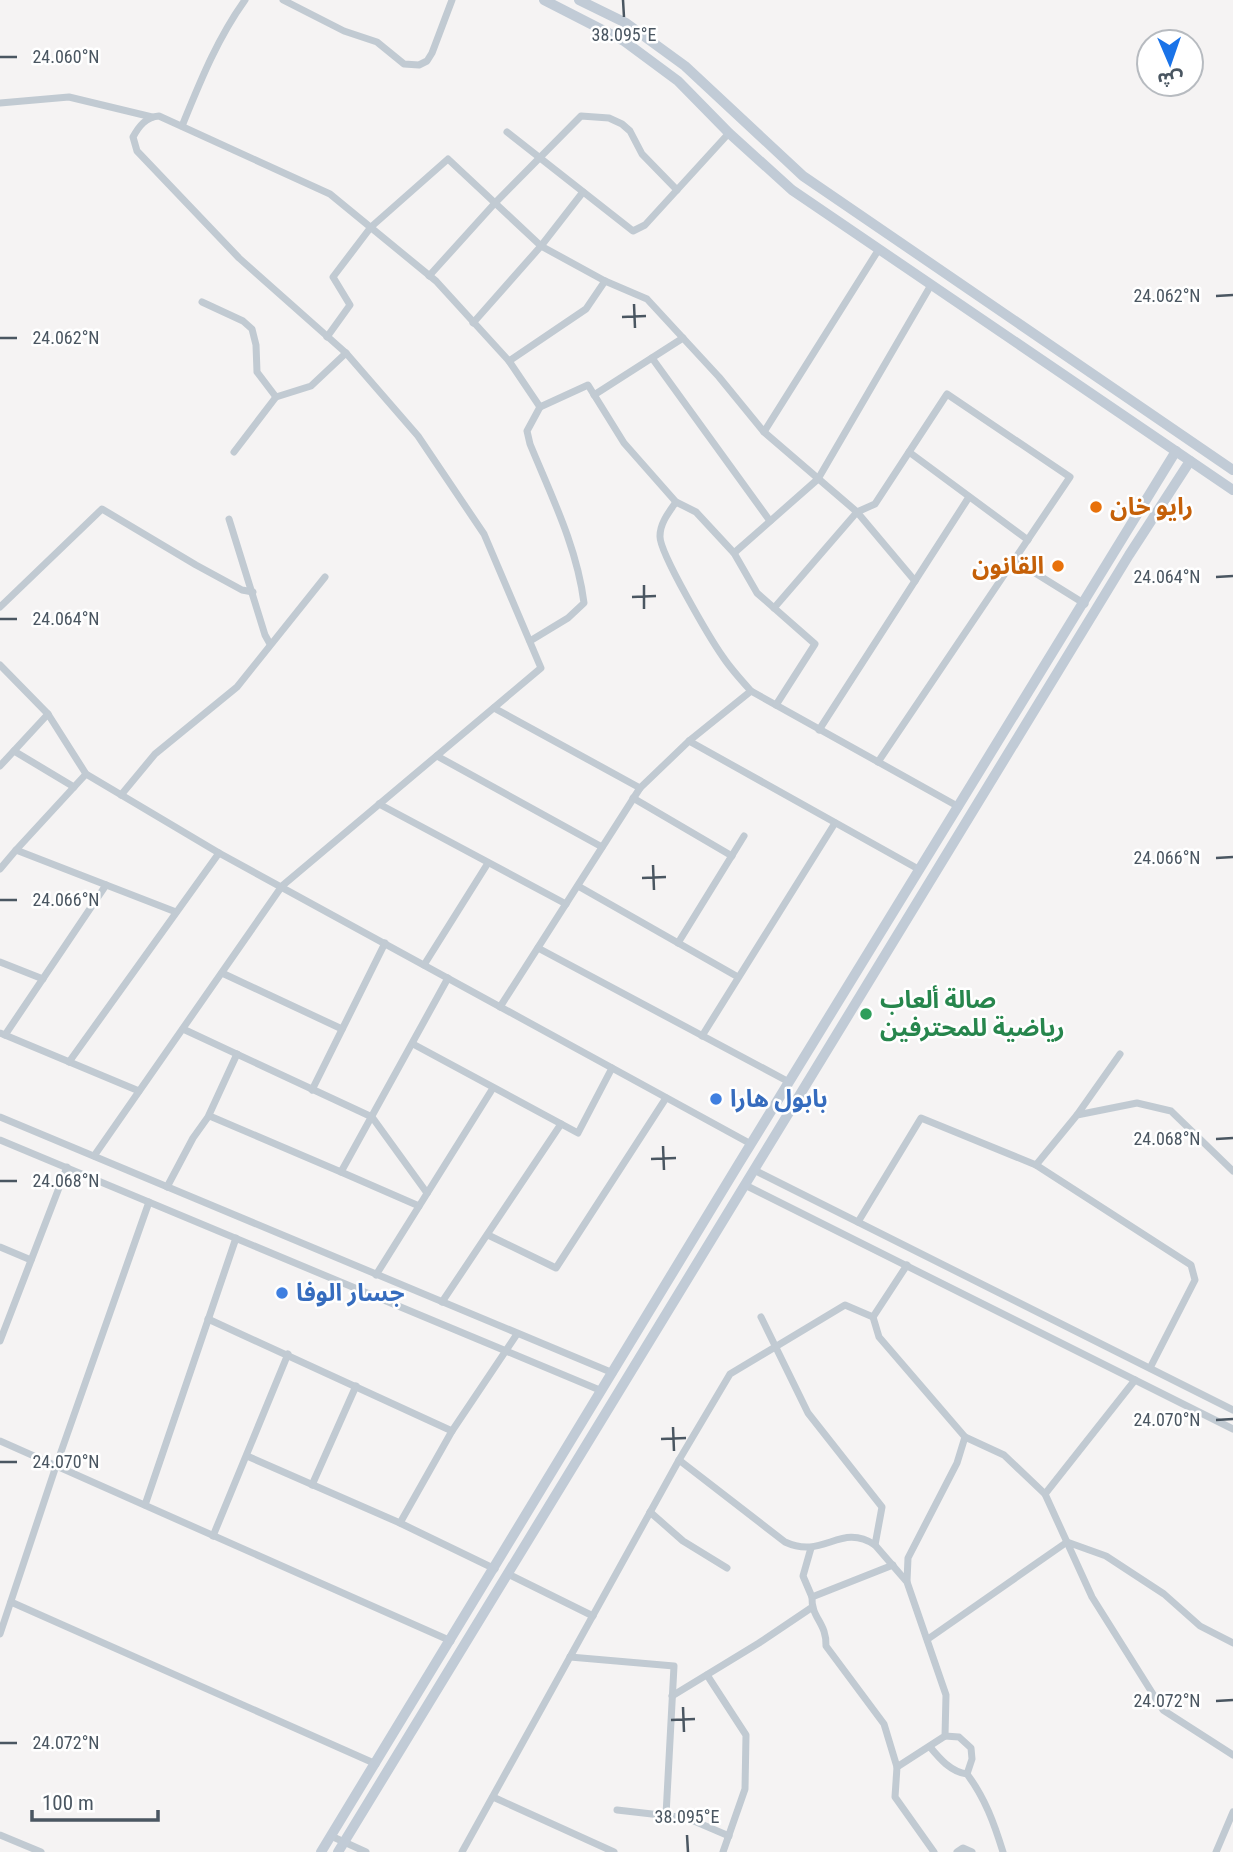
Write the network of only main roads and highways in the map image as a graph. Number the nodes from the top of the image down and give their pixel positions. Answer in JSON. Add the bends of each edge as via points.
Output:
{"nodes":[{"id":1,"x":544,"y":0,"type":"edge"},
{"id":2,"x":579,"y":0,"type":"edge"},
{"id":3,"x":1176,"y":451,"type":"junction"},
{"id":4,"x":1190,"y":461,"type":"junction"},
{"id":5,"x":1233,"y":470,"type":"edge"},
{"id":6,"x":1233,"y":490,"type":"edge"},
{"id":7,"x":322,"y":1852,"type":"edge"},
{"id":8,"x":338,"y":1852,"type":"edge"}],
"edges":[{"from":1,"to":3,"type":"main road","via":[[624,41],[678,81],[792,190]]},
{"from":2,"to":5,"type":"main road","via":[[626,23],[685,66],[803,176]]},
{"from":3,"to":4,"type":"main road"},
{"from":3,"to":7,"type":"main road"},
{"from":4,"to":6,"type":"main road"},
{"from":4,"to":8,"type":"main road","via":[[1121,566]]}]}
